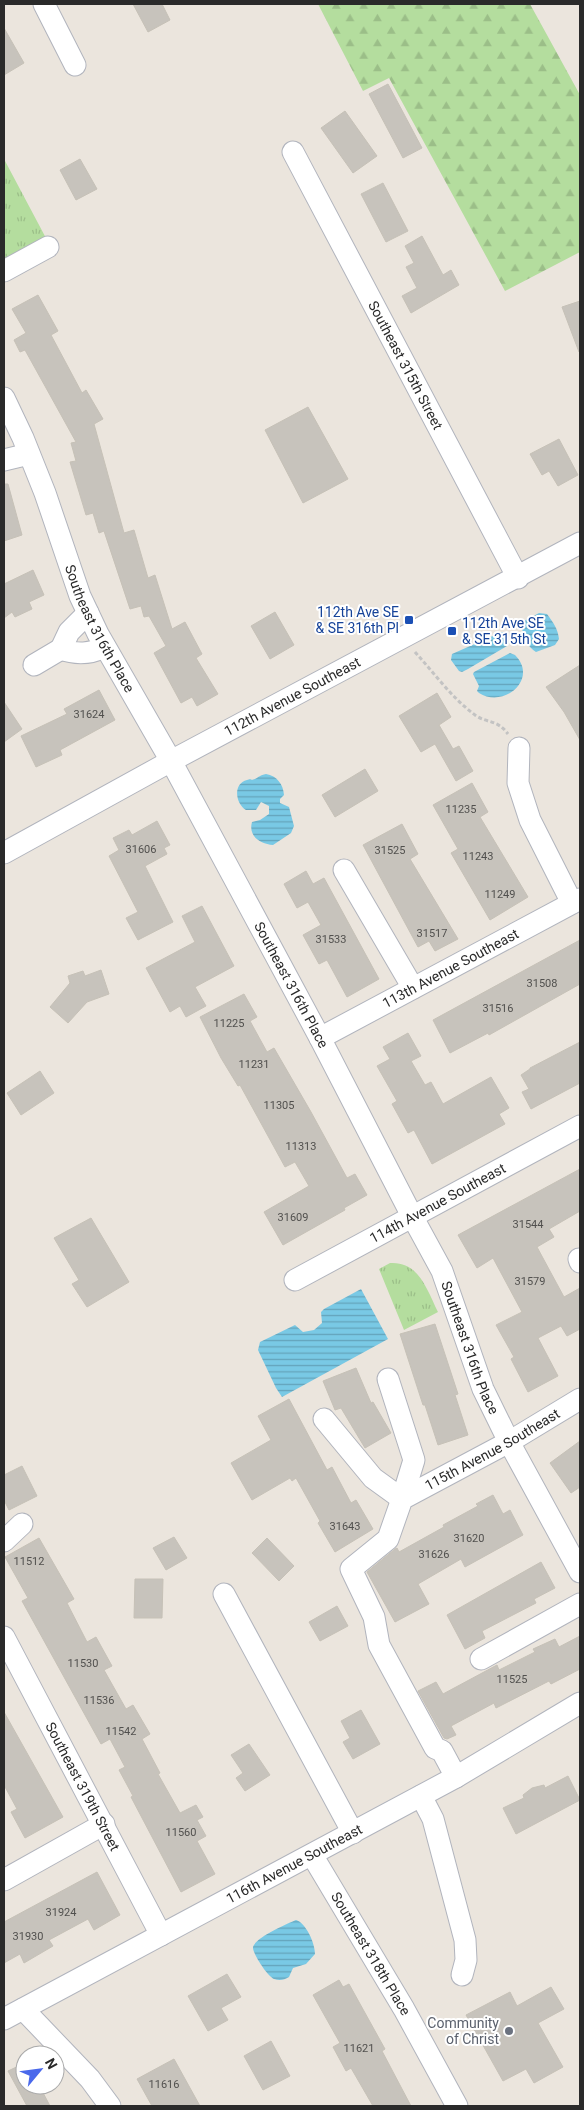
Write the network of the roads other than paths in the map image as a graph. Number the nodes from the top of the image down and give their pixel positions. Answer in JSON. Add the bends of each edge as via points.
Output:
{"nodes":[{"id":1,"x":44,"y":4,"type":"edge"},
{"id":2,"x":75,"y":65,"type":"dead end"},
{"id":3,"x":293,"y":152,"type":"dead end"},
{"id":4,"x":48,"y":247,"type":"dead end"},
{"id":5,"x":4,"y":272,"type":"edge"},
{"id":6,"x":4,"y":398,"type":"edge"},
{"id":7,"x":29,"y":454,"type":"junction"},
{"id":8,"x":4,"y":460,"type":"edge"},
{"id":9,"x":580,"y":544,"type":"edge"},
{"id":10,"x":518,"y":578,"type":"junction"},
{"id":11,"x":88,"y":613,"type":"junction"},
{"id":12,"x":105,"y":646,"type":"junction"},
{"id":13,"x":61,"y":649,"type":"junction"},
{"id":14,"x":34,"y":665,"type":"dead end"},
{"id":15,"x":519,"y":748,"type":"road end"},
{"id":16,"x":172,"y":761,"type":"junction"},
{"id":17,"x":4,"y":853,"type":"edge"},
{"id":18,"x":344,"y":870,"type":"dead end"},
{"id":19,"x":576,"y":901,"type":"edge"},
{"id":20,"x":413,"y":988,"type":"junction"},
{"id":21,"x":320,"y":1038,"type":"junction"},
{"id":22,"x":580,"y":1126,"type":"edge"},
{"id":23,"x":412,"y":1216,"type":"junction"},
{"id":24,"x":295,"y":1280,"type":"dead end"},
{"id":25,"x":388,"y":1379,"type":"dead end"},
{"id":26,"x":580,"y":1399,"type":"edge"},
{"id":27,"x":324,"y":1419,"type":"dead end"},
{"id":28,"x":509,"y":1442,"type":"junction"},
{"id":29,"x":402,"y":1499,"type":"junction"},
{"id":30,"x":22,"y":1524,"type":"dead end"},
{"id":31,"x":4,"y":1541,"type":"edge"},
{"id":32,"x":580,"y":1572,"type":"edge"},
{"id":33,"x":224,"y":1594,"type":"dead end"},
{"id":34,"x":580,"y":1604,"type":"edge"},
{"id":35,"x":4,"y":1637,"type":"edge"},
{"id":36,"x":481,"y":1659,"type":"dead end"},
{"id":37,"x":580,"y":1704,"type":"edge"},
{"id":38,"x":456,"y":1778,"type":"junction"},
{"id":39,"x":421,"y":1796,"type":"junction"},
{"id":40,"x":104,"y":1824,"type":"junction"},
{"id":41,"x":353,"y":1833,"type":"junction"},
{"id":42,"x":312,"y":1855,"type":"junction"},
{"id":43,"x":4,"y":1880,"type":"edge"},
{"id":44,"x":161,"y":1935,"type":"junction"},
{"id":45,"x":462,"y":1975,"type":"dead end"},
{"id":46,"x":23,"y":2008,"type":"junction"},
{"id":47,"x":4,"y":2019,"type":"edge"},
{"id":48,"x":110,"y":2106,"type":"edge"},
{"id":49,"x":457,"y":2106,"type":"edge"}],
"edges":[{"from":1,"to":2,"type":"street"},
{"from":3,"to":10,"type":"street","name":"Southeast 315th Street"},
{"from":4,"to":5,"type":"street"},
{"from":6,"to":7,"type":"street","name":"Southeast 316th Place"},
{"from":7,"to":8,"type":"street"},
{"from":7,"to":11,"type":"street","name":"Southeast 316th Place"},
{"from":9,"to":10,"type":"street","name":"112th Avenue Southeast"},
{"from":10,"to":16,"type":"street","name":"112th Avenue Southeast"},
{"from":11,"to":12,"type":"street","name":"Southeast 316th Place"},
{"from":11,"to":13,"type":"street","via":[[74,624]]},
{"from":12,"to":13,"type":"street","via":[[81,654]]},
{"from":12,"to":16,"type":"street","name":"Southeast 316th Place"},
{"from":13,"to":14,"type":"street"},
{"from":15,"to":19,"type":"street","via":[[518,783],[530,820]]},
{"from":16,"to":17,"type":"street","name":"112th Avenue Southeast"},
{"from":16,"to":21,"type":"street","name":"Southeast 316th Place"},
{"from":18,"to":20,"type":"street"},
{"from":19,"to":20,"type":"street","name":"113th Avenue Southeast"},
{"from":20,"to":21,"type":"street","name":"113th Avenue Southeast"},
{"from":21,"to":23,"type":"street","name":"Southeast 316th Place"},
{"from":22,"to":23,"type":"street","name":"114th Avenue Southeast"},
{"from":23,"to":24,"type":"street","name":"114th Avenue Southeast"},
{"from":23,"to":28,"type":"street","name":"Southeast 316th Place","via":[[442,1271],[483,1389]]},
{"from":25,"to":29,"type":"street","via":[[414,1460]]},
{"from":26,"to":28,"type":"street","name":"115th Avenue Southeast"},
{"from":27,"to":29,"type":"street","via":[[373,1478]]},
{"from":28,"to":29,"type":"street","name":"115th Avenue Southeast"},
{"from":28,"to":32,"type":"street","name":"Southeast 316th Place"},
{"from":29,"to":38,"type":"street","via":[[388,1539],[351,1569],[374,1617],[379,1645],[435,1748],[442,1751]]},
{"from":30,"to":31,"type":"street"},
{"from":33,"to":41,"type":"street"},
{"from":34,"to":36,"type":"street"},
{"from":35,"to":40,"type":"street","name":"Southeast 319th Street"},
{"from":37,"to":38,"type":"street","name":"116th Avenue Southeast"},
{"from":38,"to":39,"type":"street","name":"116th Avenue Southeast"},
{"from":39,"to":41,"type":"street","name":"116th Avenue Southeast"},
{"from":39,"to":45,"type":"street","via":[[433,1819],[465,1940],[466,1960]]},
{"from":40,"to":43,"type":"street"},
{"from":40,"to":44,"type":"street","name":"Southeast 319th Street"},
{"from":41,"to":42,"type":"street","name":"116th Avenue Southeast"},
{"from":42,"to":44,"type":"street","name":"116th Avenue Southeast"},
{"from":42,"to":49,"type":"street","name":"Southeast 318th Place","via":[[404,2009]]},
{"from":44,"to":46,"type":"street","name":"116th Avenue Southeast"},
{"from":46,"to":47,"type":"street","name":"116th Avenue Southeast"},
{"from":46,"to":48,"type":"street","via":[[90,2079]]}]}
